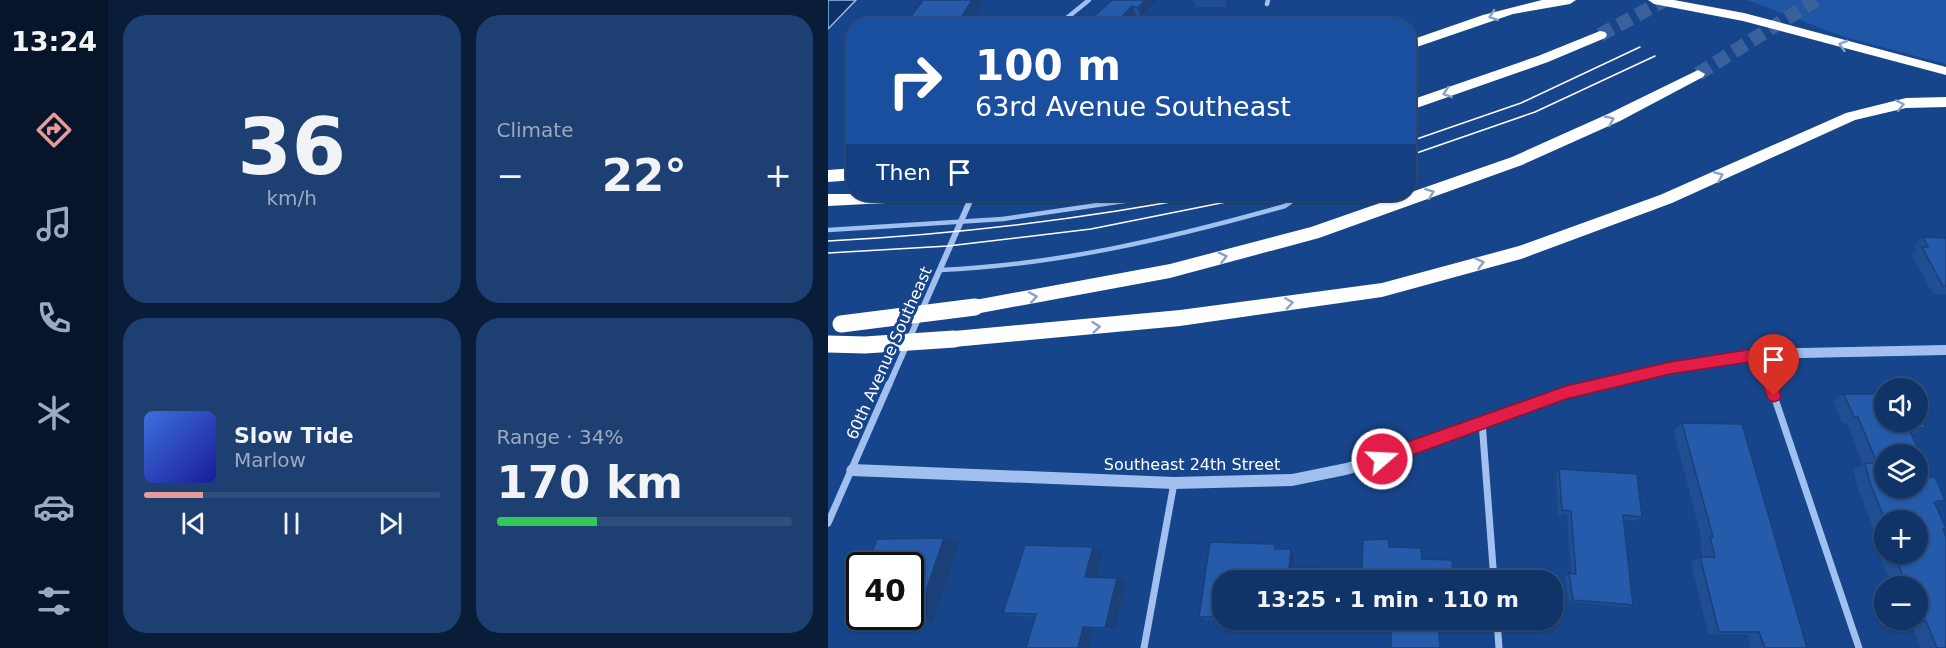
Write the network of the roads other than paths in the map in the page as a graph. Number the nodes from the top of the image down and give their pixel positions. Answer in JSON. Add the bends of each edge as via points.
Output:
{"nodes":[{"id":1,"x":1089,"y":0,"type":"edge"},
{"id":2,"x":1570,"y":0,"type":"edge"},
{"id":3,"x":1654,"y":0,"type":"edge"},
{"id":4,"x":1067,"y":18,"type":"edge"},
{"id":5,"x":1600,"y":35,"type":"tunnel mouth"},
{"id":6,"x":1416,"y":43,"type":"edge"},
{"id":7,"x":1946,"y":71,"type":"edge"},
{"id":8,"x":1698,"y":74,"type":"tunnel mouth"},
{"id":9,"x":1946,"y":102,"type":"edge"},
{"id":10,"x":1416,"y":103,"type":"edge"},
{"id":11,"x":846,"y":175,"type":"edge"},
{"id":12,"x":828,"y":176,"type":"edge"},
{"id":13,"x":1416,"y":197,"type":"edge"},
{"id":14,"x":828,"y":200,"type":"edge"},
{"id":15,"x":846,"y":200,"type":"edge"},
{"id":16,"x":970,"y":201,"type":"edge"},
{"id":17,"x":1125,"y":201,"type":"edge"},
{"id":18,"x":1292,"y":201,"type":"edge"},
{"id":19,"x":1404,"y":201,"type":"edge"},
{"id":20,"x":828,"y":230,"type":"edge"},
{"id":21,"x":940,"y":270,"type":"junction"},
{"id":22,"x":828,"y":324,"type":"edge"},
{"id":23,"x":828,"y":344,"type":"edge"},
{"id":24,"x":1946,"y":350,"type":"edge"},
{"id":25,"x":1760,"y":354,"type":"junction"},
{"id":26,"x":1482,"y":422,"type":"junction"},
{"id":27,"x":852,"y":470,"type":"junction"},
{"id":28,"x":1174,"y":483,"type":"junction"},
{"id":29,"x":828,"y":523,"type":"edge"},
{"id":30,"x":1493,"y":570,"type":"edge"},
{"id":31,"x":1498,"y":630,"type":"edge"},
{"id":32,"x":1144,"y":648,"type":"edge"},
{"id":33,"x":1499,"y":648,"type":"edge"},
{"id":34,"x":1859,"y":648,"type":"edge"}],
"edges":[{"from":1,"to":4,"type":"street"},
{"from":2,"to":6,"type":"highway","one_way":true,"via":[[1506,12]]},
{"from":7,"to":3,"type":"highway","one_way":true,"via":[[1744,17]]},
{"from":5,"to":10,"type":"highway","one_way":true},
{"from":13,"to":8,"type":"highway","one_way":true,"bridge":true,"via":[[1517,161]]},
{"from":23,"to":9,"type":"highway","one_way":true,"bridge":true,"via":[[954,339],[1180,318],[1382,290],[1521,252],[1666,199],[1851,116],[1906,103]]},
{"from":11,"to":12,"type":"highway"},
{"from":14,"to":15,"type":"highway"},
{"from":16,"to":21,"type":"street","name":"60th Avenue Southeast"},
{"from":17,"to":20,"type":"lane","bridge":true,"via":[[1003,219]]},
{"from":18,"to":21,"type":"lane","via":[[1163,239],[1032,263]]},
{"from":22,"to":19,"type":"highway","one_way":true,"bridge":true,"via":[[975,307],[1170,271],[1313,233]]},
{"from":21,"to":27,"type":"street","name":"60th Avenue Southeast"},
{"from":24,"to":25,"type":"street","name":"Southeast 24th Street"},
{"from":25,"to":26,"type":"street","name":"Southeast 24th Street","via":[[1670,368],[1566,392]]},
{"from":25,"to":34,"type":"street"},
{"from":26,"to":28,"type":"street","name":"Southeast 24th Street","via":[[1399,453],[1325,474],[1292,480]]},
{"from":26,"to":30,"type":"street"},
{"from":27,"to":28,"type":"street","name":"Southeast 24th Street"},
{"from":27,"to":29,"type":"street","name":"60th Avenue Southeast"},
{"from":28,"to":32,"type":"street"},
{"from":31,"to":33,"type":"street"}]}
